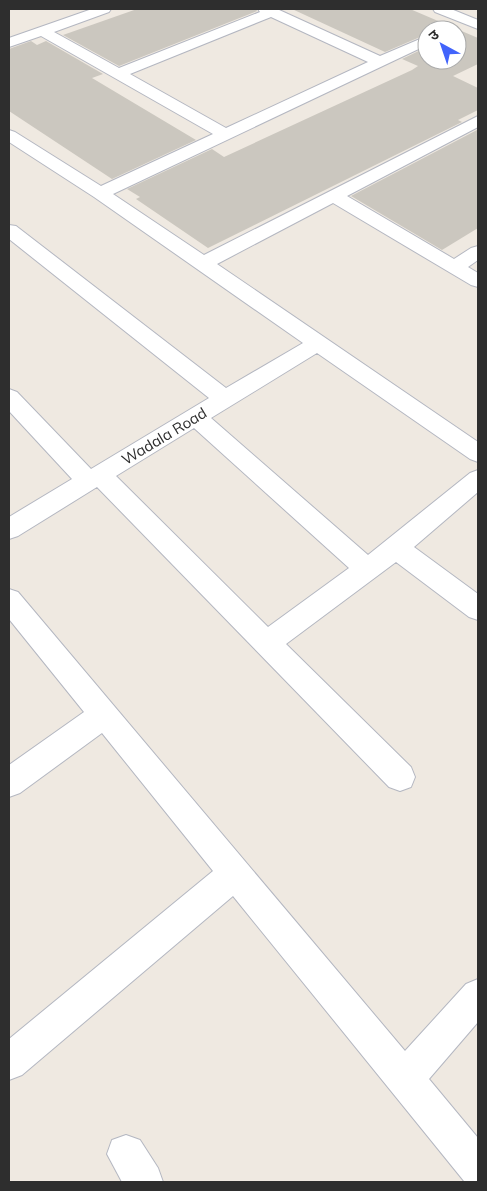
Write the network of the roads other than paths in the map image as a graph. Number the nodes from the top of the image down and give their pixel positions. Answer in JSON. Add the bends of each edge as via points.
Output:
{"nodes":[{"id":1,"x":104,"y":9,"type":"edge"},
{"id":2,"x":440,"y":9,"type":"edge"},
{"id":3,"x":268,"y":10,"type":"edge"},
{"id":4,"x":475,"y":21,"type":"edge"},
{"id":5,"x":42,"y":31,"type":"junction"},
{"id":6,"x":9,"y":43,"type":"edge"},
{"id":7,"x":417,"y":45,"type":"edge"},
{"id":8,"x":381,"y":62,"type":"junction"},
{"id":9,"x":118,"y":74,"type":"junction"},
{"id":10,"x":478,"y":121,"type":"edge"},
{"id":11,"x":225,"y":134,"type":"junction"},
{"id":12,"x":9,"y":136,"type":"edge"},
{"id":13,"x":100,"y":193,"type":"junction"},
{"id":14,"x":334,"y":196,"type":"junction"},
{"id":15,"x":9,"y":230,"type":"edge"},
{"id":16,"x":478,"y":252,"type":"edge"},
{"id":17,"x":204,"y":264,"type":"junction"},
{"id":18,"x":454,"y":267,"type":"junction"},
{"id":19,"x":478,"y":281,"type":"edge"},
{"id":20,"x":318,"y":343,"type":"junction"},
{"id":21,"x":9,"y":397,"type":"edge"},
{"id":22,"x":226,"y":400,"type":"junction"},
{"id":23,"x":195,"y":417,"type":"junction"},
{"id":24,"x":478,"y":453,"type":"edge"},
{"id":25,"x":94,"y":478,"type":"junction"},
{"id":26,"x":478,"y":479,"type":"edge"},
{"id":27,"x":9,"y":529,"type":"edge"},
{"id":28,"x":396,"y":548,"type":"junction"},
{"id":29,"x":368,"y":570,"type":"junction"},
{"id":30,"x":9,"y":600,"type":"edge"},
{"id":31,"x":478,"y":609,"type":"edge"},
{"id":32,"x":267,"y":643,"type":"junction"},
{"id":33,"x":104,"y":715,"type":"junction"},
{"id":34,"x":400,"y":778,"type":"dead end"},
{"id":35,"x":9,"y":783,"type":"edge"},
{"id":36,"x":235,"y":873,"type":"junction"},
{"id":37,"x":478,"y":996,"type":"edge"},
{"id":38,"x":9,"y":1062,"type":"edge"},
{"id":39,"x":405,"y":1079,"type":"junction"},
{"id":40,"x":478,"y":1167,"type":"edge"}],
"edges":[{"from":1,"to":5,"type":"street"},
{"from":2,"to":4,"type":"street"},
{"from":3,"to":8,"type":"street"},
{"from":3,"to":9,"type":"street"},
{"from":5,"to":6,"type":"street"},
{"from":5,"to":9,"type":"street"},
{"from":7,"to":8,"type":"street"},
{"from":8,"to":11,"type":"street"},
{"from":9,"to":11,"type":"street"},
{"from":10,"to":14,"type":"street"},
{"from":11,"to":13,"type":"street"},
{"from":12,"to":13,"type":"street"},
{"from":13,"to":17,"type":"street"},
{"from":14,"to":17,"type":"street"},
{"from":14,"to":18,"type":"street"},
{"from":15,"to":22,"type":"street"},
{"from":16,"to":18,"type":"street"},
{"from":17,"to":20,"type":"street"},
{"from":18,"to":19,"type":"street"},
{"from":20,"to":22,"type":"street","name":"Wadala Road"},
{"from":20,"to":24,"type":"street"},
{"from":21,"to":25,"type":"street"},
{"from":22,"to":23,"type":"street","name":"Wadala Road"},
{"from":23,"to":25,"type":"street","name":"Wadala Road"},
{"from":23,"to":29,"type":"street"},
{"from":25,"to":27,"type":"street","name":"Wadala Road"},
{"from":25,"to":32,"type":"street"},
{"from":26,"to":28,"type":"street"},
{"from":28,"to":29,"type":"street"},
{"from":28,"to":31,"type":"street"},
{"from":29,"to":32,"type":"street"},
{"from":30,"to":33,"type":"street"},
{"from":32,"to":34,"type":"street"},
{"from":33,"to":35,"type":"street"},
{"from":33,"to":36,"type":"street"},
{"from":36,"to":38,"type":"street"},
{"from":36,"to":39,"type":"street"},
{"from":37,"to":39,"type":"street"},
{"from":39,"to":40,"type":"street"}]}
